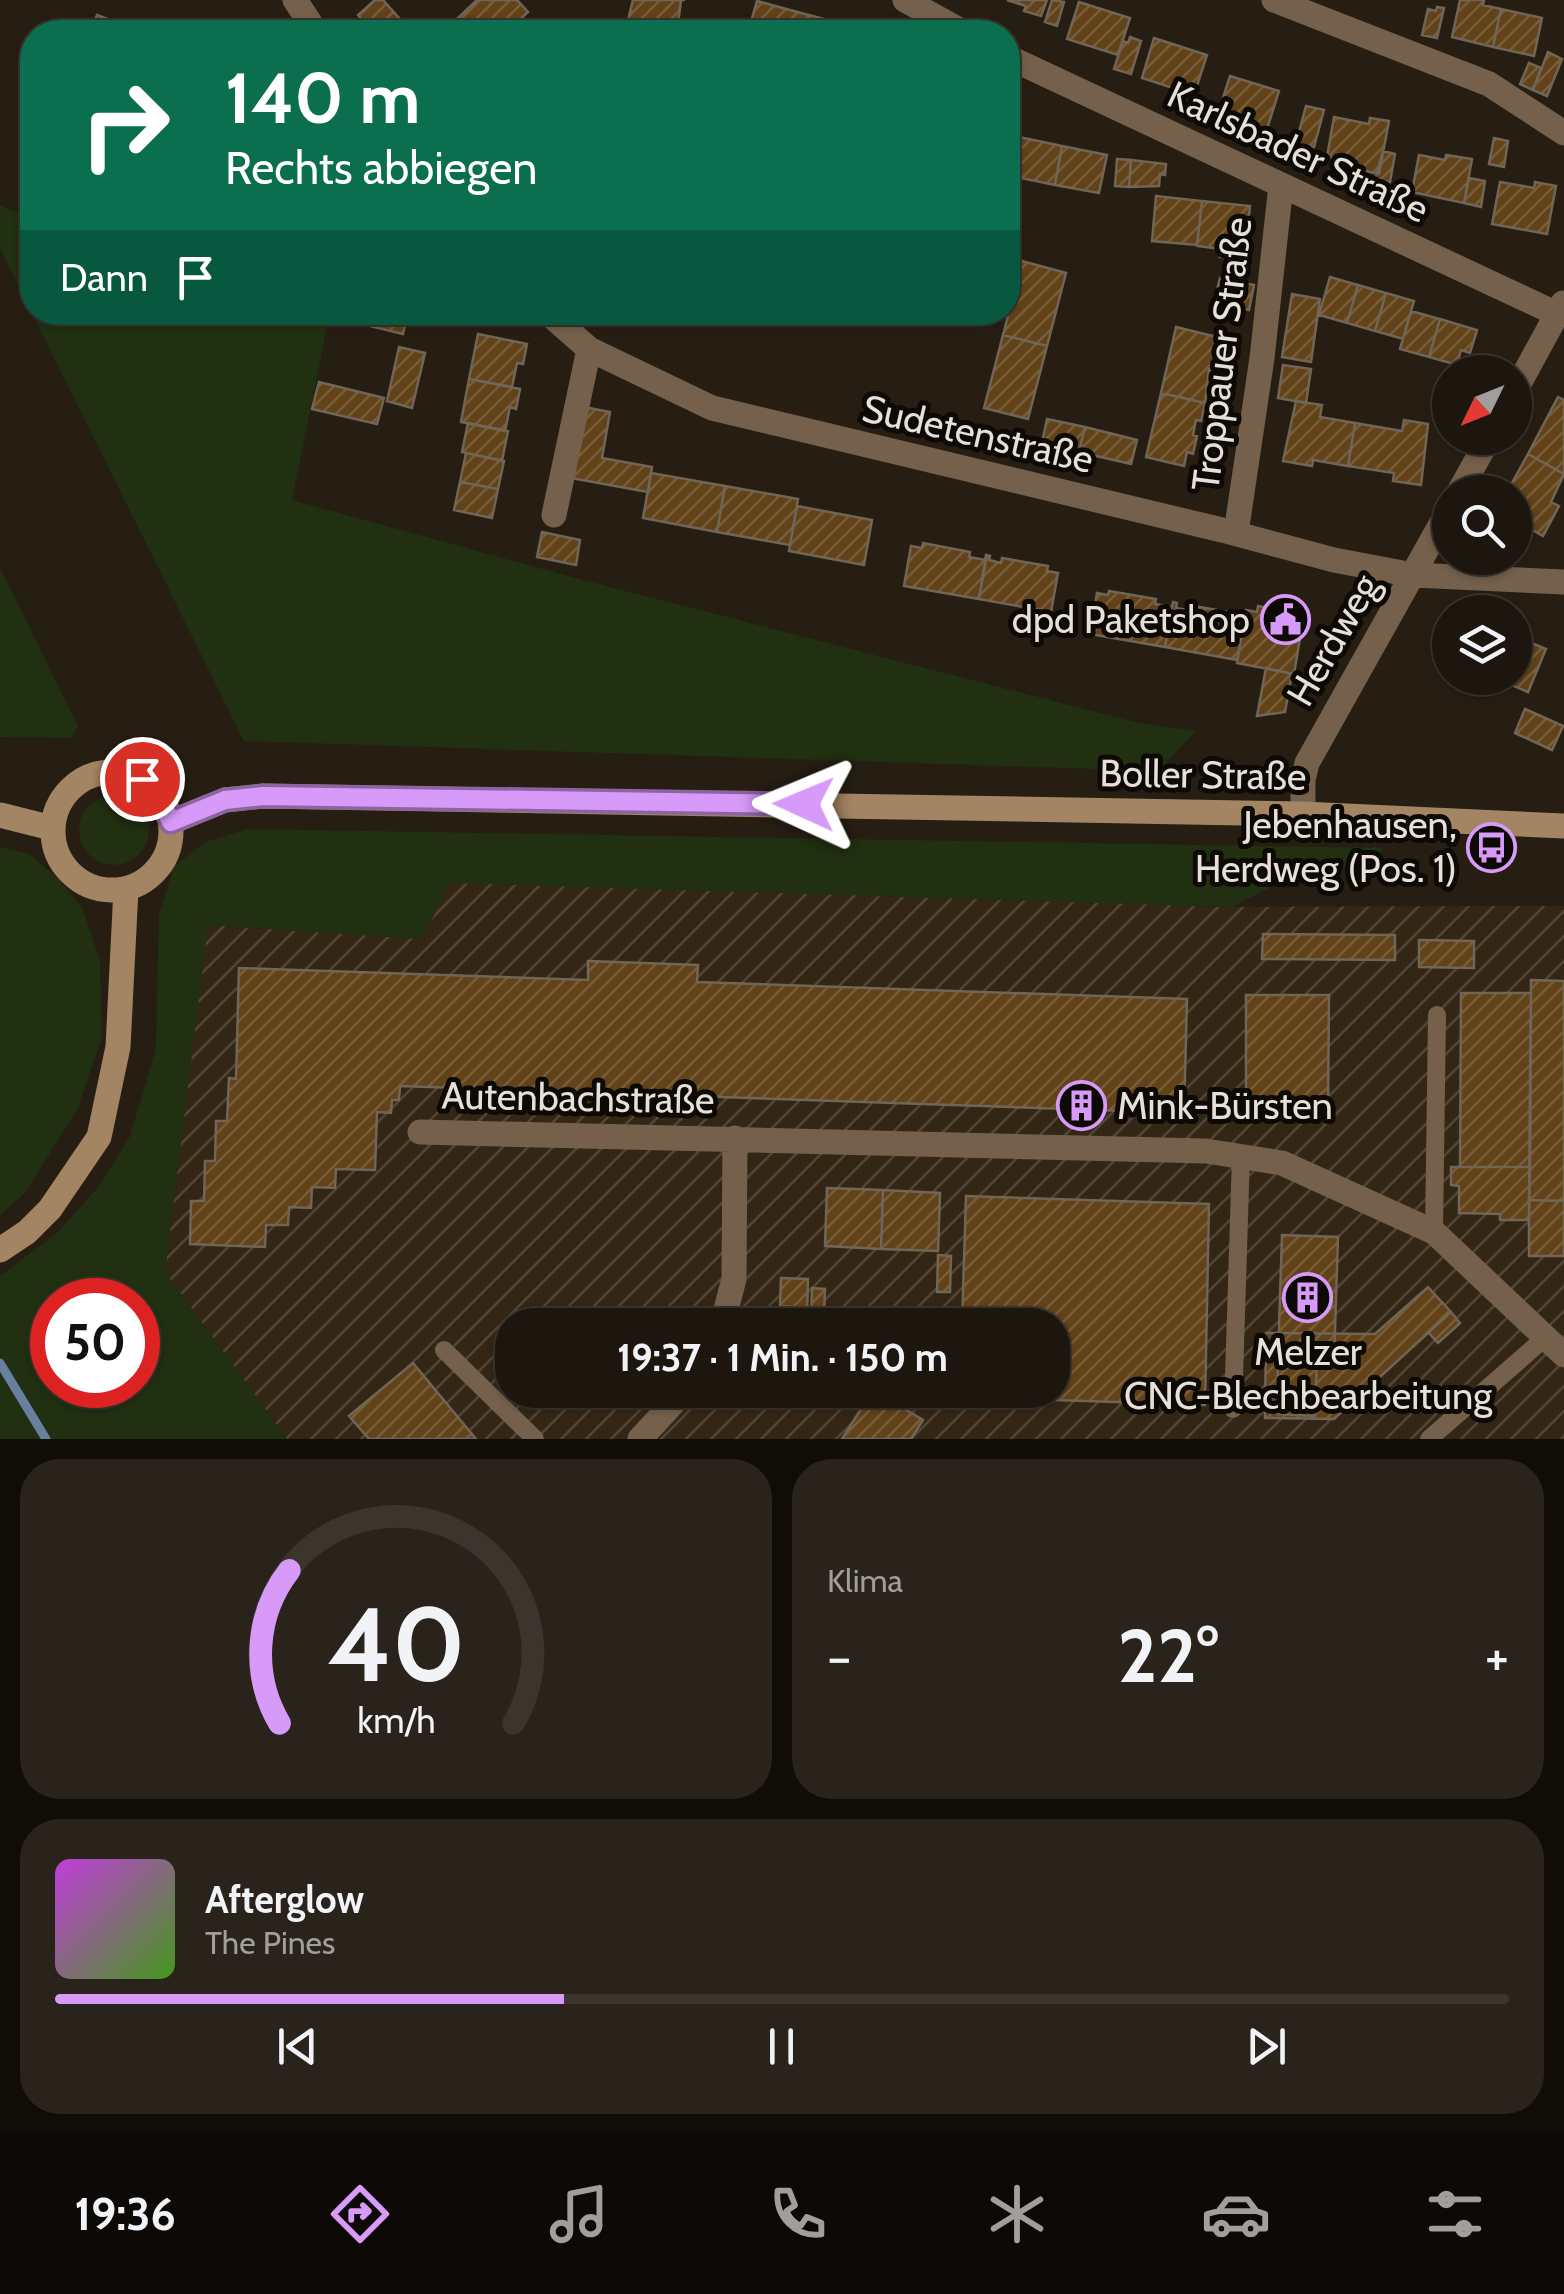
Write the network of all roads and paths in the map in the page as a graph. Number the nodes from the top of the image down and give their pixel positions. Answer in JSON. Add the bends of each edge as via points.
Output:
{"nodes":[{"id":1,"x":905,"y":0,"type":"edge"},
{"id":2,"x":1274,"y":0,"type":"edge"},
{"id":3,"x":1320,"y":9,"type":"edge"},
{"id":4,"x":941,"y":20,"type":"edge"},
{"id":5,"x":1020,"y":64,"type":"edge"},
{"id":6,"x":1564,"y":134,"type":"edge"},
{"id":7,"x":1282,"y":185,"type":"junction"},
{"id":8,"x":1561,"y":308,"type":"edge"},
{"id":9,"x":562,"y":325,"type":"edge"},
{"id":10,"x":589,"y":349,"type":"junction"},
{"id":11,"x":1532,"y":360,"type":"edge"},
{"id":12,"x":554,"y":515,"type":"dead end"},
{"id":13,"x":1236,"y":533,"type":"junction"},
{"id":14,"x":1432,"y":541,"type":"edge"},
{"id":15,"x":1413,"y":575,"type":"junction"},
{"id":16,"x":1564,"y":582,"type":"edge"},
{"id":17,"x":1303,"y":814,"type":"junction"},
{"id":18,"x":0,"y":815,"type":"edge"},
{"id":19,"x":171,"y":822,"type":"junction"},
{"id":20,"x":1564,"y":826,"type":"edge"},
{"id":21,"x":52,"y":828,"type":"junction"},
{"id":22,"x":126,"y":889,"type":"junction"},
{"id":23,"x":1437,"y":1015,"type":"dead end"},
{"id":24,"x":420,"y":1132,"type":"dead end"},
{"id":25,"x":735,"y":1138,"type":"junction"},
{"id":26,"x":1241,"y":1155,"type":"junction"},
{"id":27,"x":1434,"y":1232,"type":"junction"},
{"id":28,"x":0,"y":1250,"type":"edge"},
{"id":29,"x":727,"y":1308,"type":"edge"},
{"id":30,"x":1557,"y":1343,"type":"edge"},
{"id":31,"x":444,"y":1350,"type":"dead end"},
{"id":32,"x":668,"y":1408,"type":"edge"},
{"id":33,"x":1234,"y":1410,"type":"dead end"},
{"id":34,"x":535,"y":1439,"type":"edge"},
{"id":35,"x":640,"y":1439,"type":"edge"},
{"id":36,"x":1429,"y":1439,"type":"edge"}],
"edges":[{"from":1,"to":4,"type":"street"},
{"from":2,"to":3,"type":"street"},
{"from":3,"to":6,"type":"street","via":[[1489,84]]},
{"from":5,"to":7,"type":"street","name":"Karlsbader Straße"},
{"from":7,"to":8,"type":"street","name":"Karlsbader Straße"},
{"from":7,"to":13,"type":"street","name":"Troppauer Straße"},
{"from":8,"to":11,"type":"street"},
{"from":9,"to":10,"type":"street","name":"Sudetenstraße"},
{"from":10,"to":12,"type":"street"},
{"from":10,"to":13,"type":"street","name":"Sudetenstraße","via":[[712,408]]},
{"from":13,"to":15,"type":"street","name":"Sudetenstraße"},
{"from":14,"to":15,"type":"street","name":"Herdweg"},
{"from":15,"to":16,"type":"street","name":"Sudetenstraße"},
{"from":15,"to":17,"type":"street","name":"Herdweg","via":[[1307,763]]},
{"from":17,"to":19,"type":"main road","name":"Boller Straße","via":[[263,796],[225,800]]},
{"from":17,"to":20,"type":"main road","name":"Boller Straße"},
{"from":18,"to":21,"type":"main road"},
{"from":19,"to":21,"type":"main road","via":[[156,790],[142,779],[108,771],[76,783],[55,811]]},
{"from":19,"to":22,"type":"main road","via":[[166,856]]},
{"from":21,"to":22,"type":"main road","via":[[62,864],[74,877],[90,886]]},
{"from":22,"to":28,"type":"main road","via":[[118,1047],[99,1137],[50,1209]]},
{"from":23,"to":27,"type":"lane"},
{"from":24,"to":25,"type":"street","name":"Autenbachstraße"},
{"from":25,"to":26,"type":"street","name":"Autenbachstraße"},
{"from":25,"to":29,"type":"street","name":"Autenbachstraße","via":[[734,1280]]},
{"from":26,"to":27,"type":"street","name":"Autenbachstraße","via":[[1282,1163]]},
{"from":26,"to":33,"type":"lane"},
{"from":27,"to":30,"type":"street","name":"Autenbachstraße"},
{"from":30,"to":36,"type":"lane"},
{"from":31,"to":34,"type":"lane"},
{"from":32,"to":35,"type":"street"}]}
